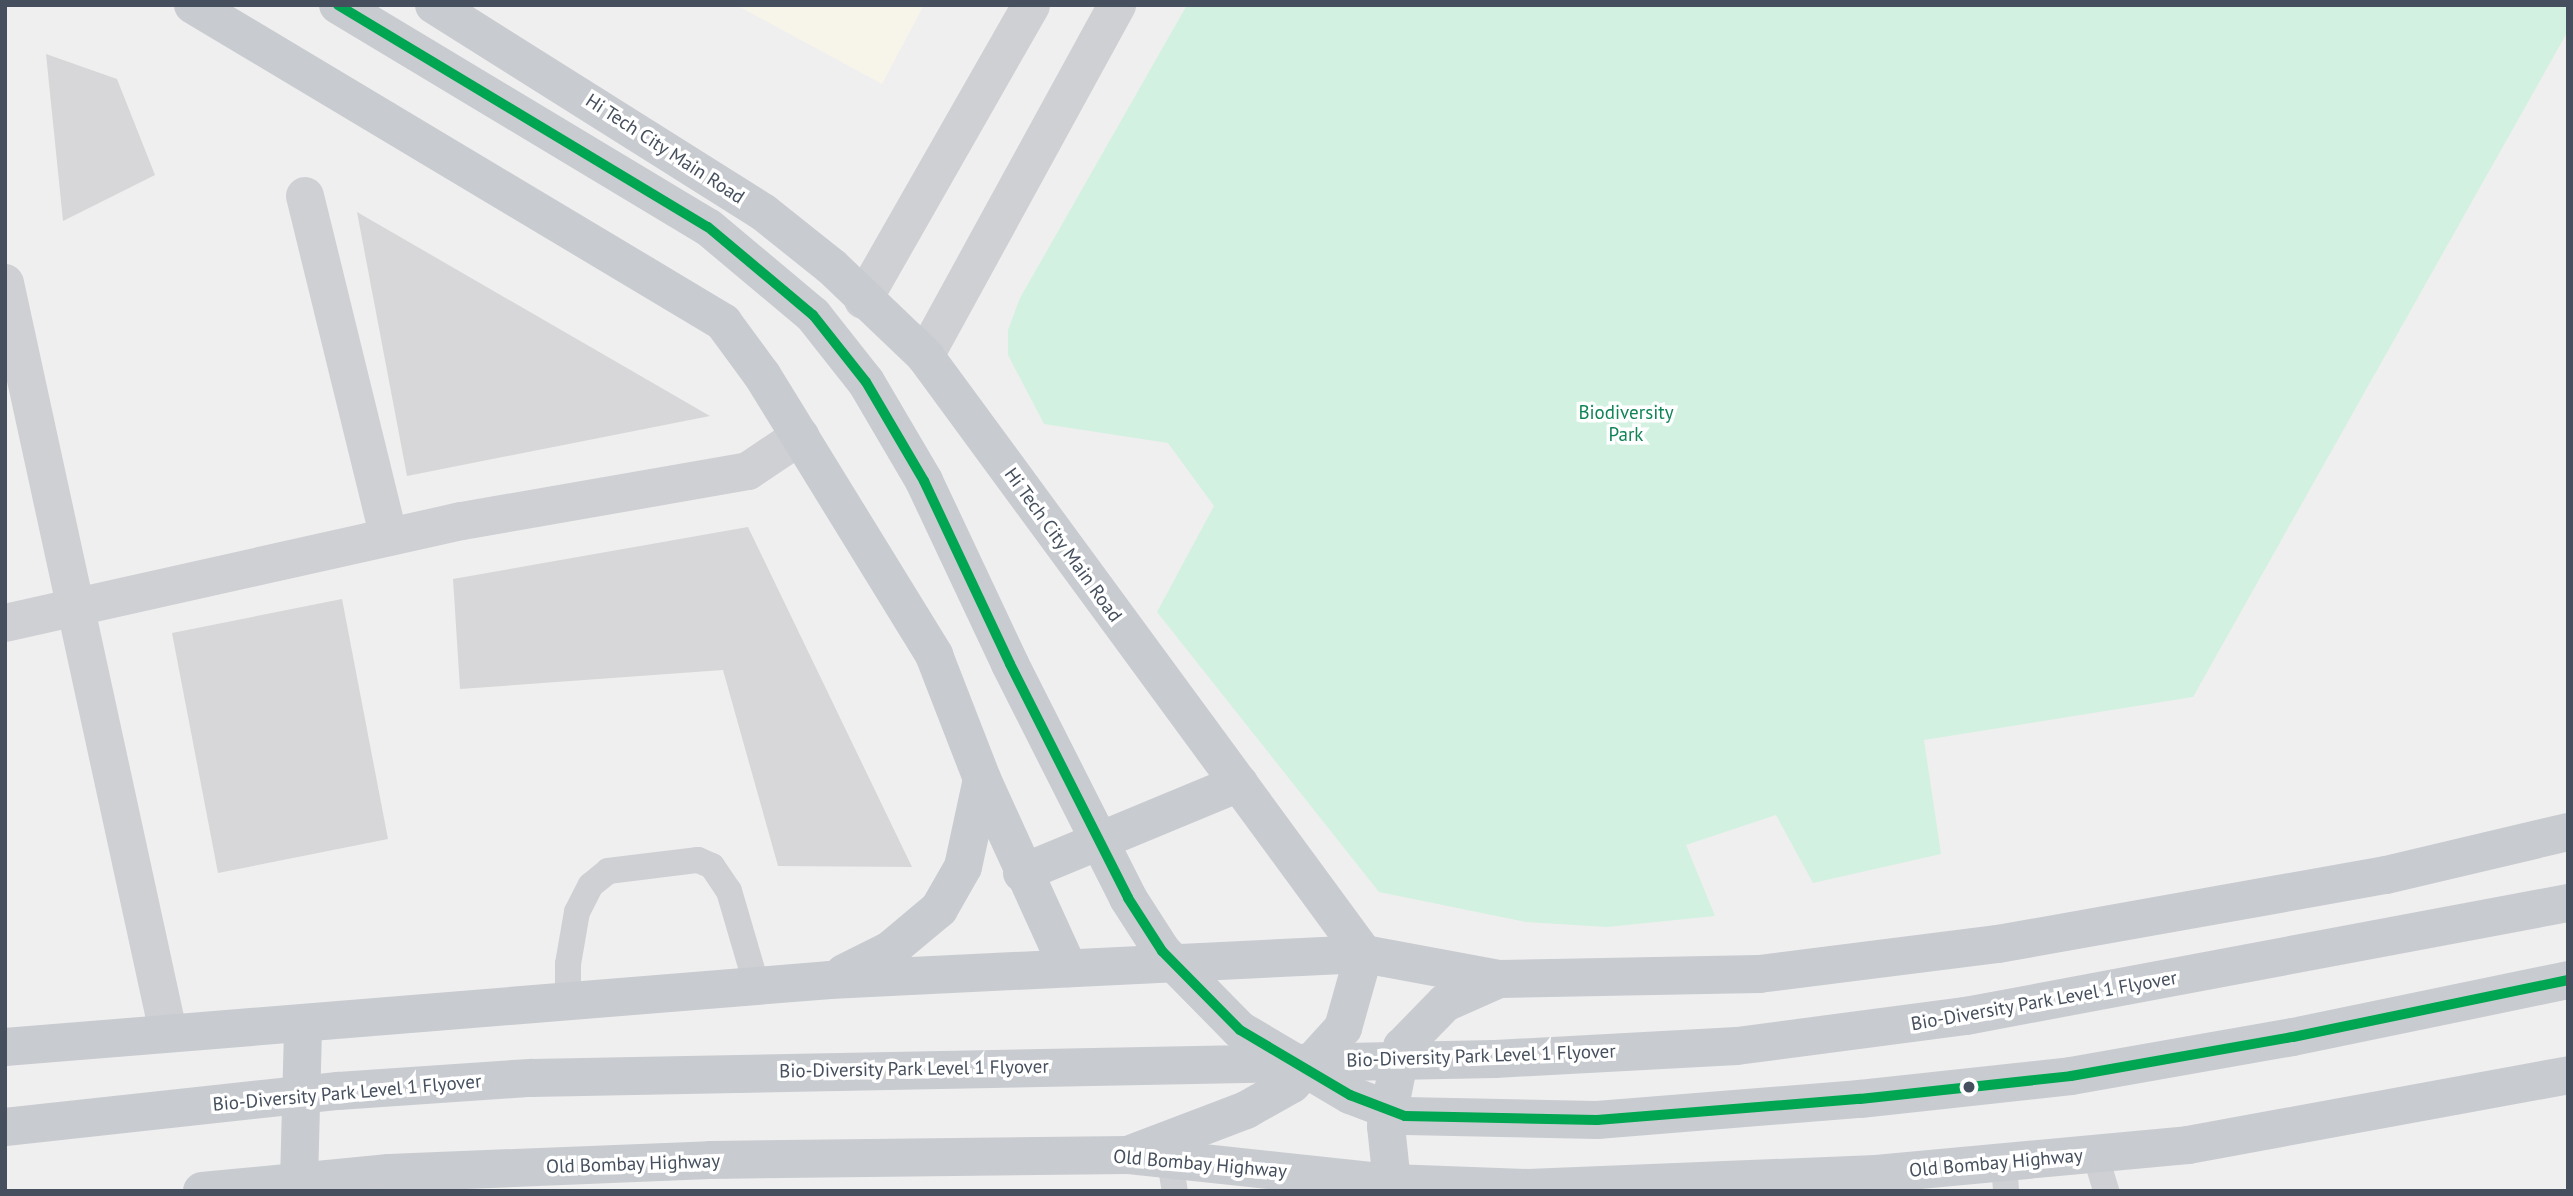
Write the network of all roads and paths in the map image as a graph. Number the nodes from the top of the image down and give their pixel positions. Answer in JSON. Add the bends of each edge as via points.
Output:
{"nodes":[{"id":1,"x":193,"y":5,"type":"edge"},
{"id":2,"x":338,"y":5,"type":"edge"},
{"id":3,"x":434,"y":5,"type":"edge"},
{"id":4,"x":1031,"y":5,"type":"edge"},
{"id":5,"x":1118,"y":5,"type":"edge"},
{"id":6,"x":305,"y":196,"type":"dead end"},
{"id":7,"x":5,"y":283,"type":"edge"},
{"id":8,"x":863,"y":300,"type":"junction"},
{"id":9,"x":925,"y":356,"type":"junction"},
{"id":10,"x":800,"y":436,"type":"junction"},
{"id":11,"x":389,"y":537,"type":"junction"},
{"id":12,"x":77,"y":610,"type":"junction"},
{"id":13,"x":5,"y":623,"type":"edge"},
{"id":14,"x":982,"y":779,"type":"junction"},
{"id":15,"x":1239,"y":783,"type":"junction"},
{"id":16,"x":2568,"y":832,"type":"edge"},
{"id":17,"x":1022,"y":873,"type":"junction"},
{"id":18,"x":2568,"y":904,"type":"edge"},
{"id":19,"x":1364,"y":954,"type":"junction"},
{"id":20,"x":1068,"y":968,"type":"junction"},
{"id":21,"x":1499,"y":979,"type":"junction"},
{"id":22,"x":830,"y":980,"type":"junction"},
{"id":23,"x":2568,"y":980,"type":"edge"},
{"id":24,"x":757,"y":987,"type":"junction"},
{"id":25,"x":568,"y":1004,"type":"junction"},
{"id":26,"x":303,"y":1024,"type":"junction"},
{"id":27,"x":168,"y":1032,"type":"junction"},
{"id":28,"x":5,"y":1047,"type":"edge"},
{"id":29,"x":2568,"y":1075,"type":"edge"},
{"id":30,"x":5,"y":1127,"type":"edge"},
{"id":31,"x":2095,"y":1154,"type":"junction"},
{"id":32,"x":1129,"y":1155,"type":"junction"},
{"id":33,"x":1172,"y":1176,"type":"edge"},
{"id":34,"x":2005,"y":1176,"type":"edge"},
{"id":35,"x":299,"y":1182,"type":"junction"},
{"id":36,"x":1395,"y":1187,"type":"edge"},
{"id":37,"x":202,"y":1191,"type":"edge"},
{"id":38,"x":2106,"y":1191,"type":"edge"}],
"edges":[{"from":1,"to":10,"type":"main road","via":[[723,322]]},
{"from":2,"to":23,"type":"main road","via":[[708,227],[813,315],[866,382],[924,481],[1128,898],[1162,951],[1240,1030],[1350,1095],[1405,1116],[1597,1120],[1860,1099],[2071,1076],[2293,1037]]},
{"from":3,"to":8,"type":"main road","name":"Hi Tech City Main Road","via":[[764,212],[832,267]]},
{"from":4,"to":8,"type":"street"},
{"from":5,"to":9,"type":"street"},
{"from":6,"to":11,"type":"street"},
{"from":7,"to":12,"type":"street"},
{"from":8,"to":9,"type":"main road","name":"Hi Tech City Main Road"},
{"from":9,"to":15,"type":"main road","name":"Hi Tech City Main Road"},
{"from":10,"to":11,"type":"street","via":[[748,471]]},
{"from":10,"to":14,"type":"main road","via":[[934,655]]},
{"from":11,"to":12,"type":"street","via":[[119,595]]},
{"from":12,"to":13,"type":"street"},
{"from":12,"to":27,"type":"street"},
{"from":14,"to":17,"type":"main road"},
{"from":14,"to":22,"type":"main road","via":[[963,867],[939,909],[890,950]]},
{"from":15,"to":17,"type":"main road"},
{"from":15,"to":19,"type":"main road","name":"Hi Tech City Main Road"},
{"from":16,"to":21,"type":"main road","via":[[2386,876],[1998,944],[1759,974]]},
{"from":17,"to":20,"type":"main road"},
{"from":18,"to":30,"type":"main road","name":"Bio-Diversity Park Level 1 Flyover","via":[[1966,1016],[1737,1046],[1495,1059],[531,1078],[338,1091]]},
{"from":19,"to":20,"type":"main road"},
{"from":19,"to":21,"type":"main road"},
{"from":19,"to":32,"type":"main road","via":[[1343,1028],[1292,1084],[1246,1110]]},
{"from":20,"to":22,"type":"main road"},
{"from":21,"to":36,"type":"main road","via":[[1445,1003],[1402,1047],[1386,1126]]},
{"from":22,"to":24,"type":"main road"},
{"from":24,"to":25,"type":"main road"},
{"from":24,"to":25,"type":"lane","via":[[729,891],[712,866],[698,860],[608,872],[591,885],[577,912],[568,964]]},
{"from":25,"to":26,"type":"main road"},
{"from":26,"to":27,"type":"main road"},
{"from":26,"to":35,"type":"main road"},
{"from":27,"to":28,"type":"main road"},
{"from":29,"to":31,"type":"main road","name":"Old Bombay Highway","via":[[2188,1145]]},
{"from":31,"to":34,"type":"main road","name":"Old Bombay Highway"},
{"from":31,"to":38,"type":"lane"},
{"from":32,"to":33,"type":"main road","name":"Old Bombay Highway"},
{"from":32,"to":35,"type":"main road","name":"Old Bombay Highway","via":[[710,1160]]},
{"from":33,"to":36,"type":"main road","name":"Old Bombay Highway"},
{"from":34,"to":36,"type":"main road","name":"Old Bombay Highway","via":[[1876,1174],[1528,1188]]},
{"from":35,"to":37,"type":"main road","name":"Old Bombay Highway"}]}
